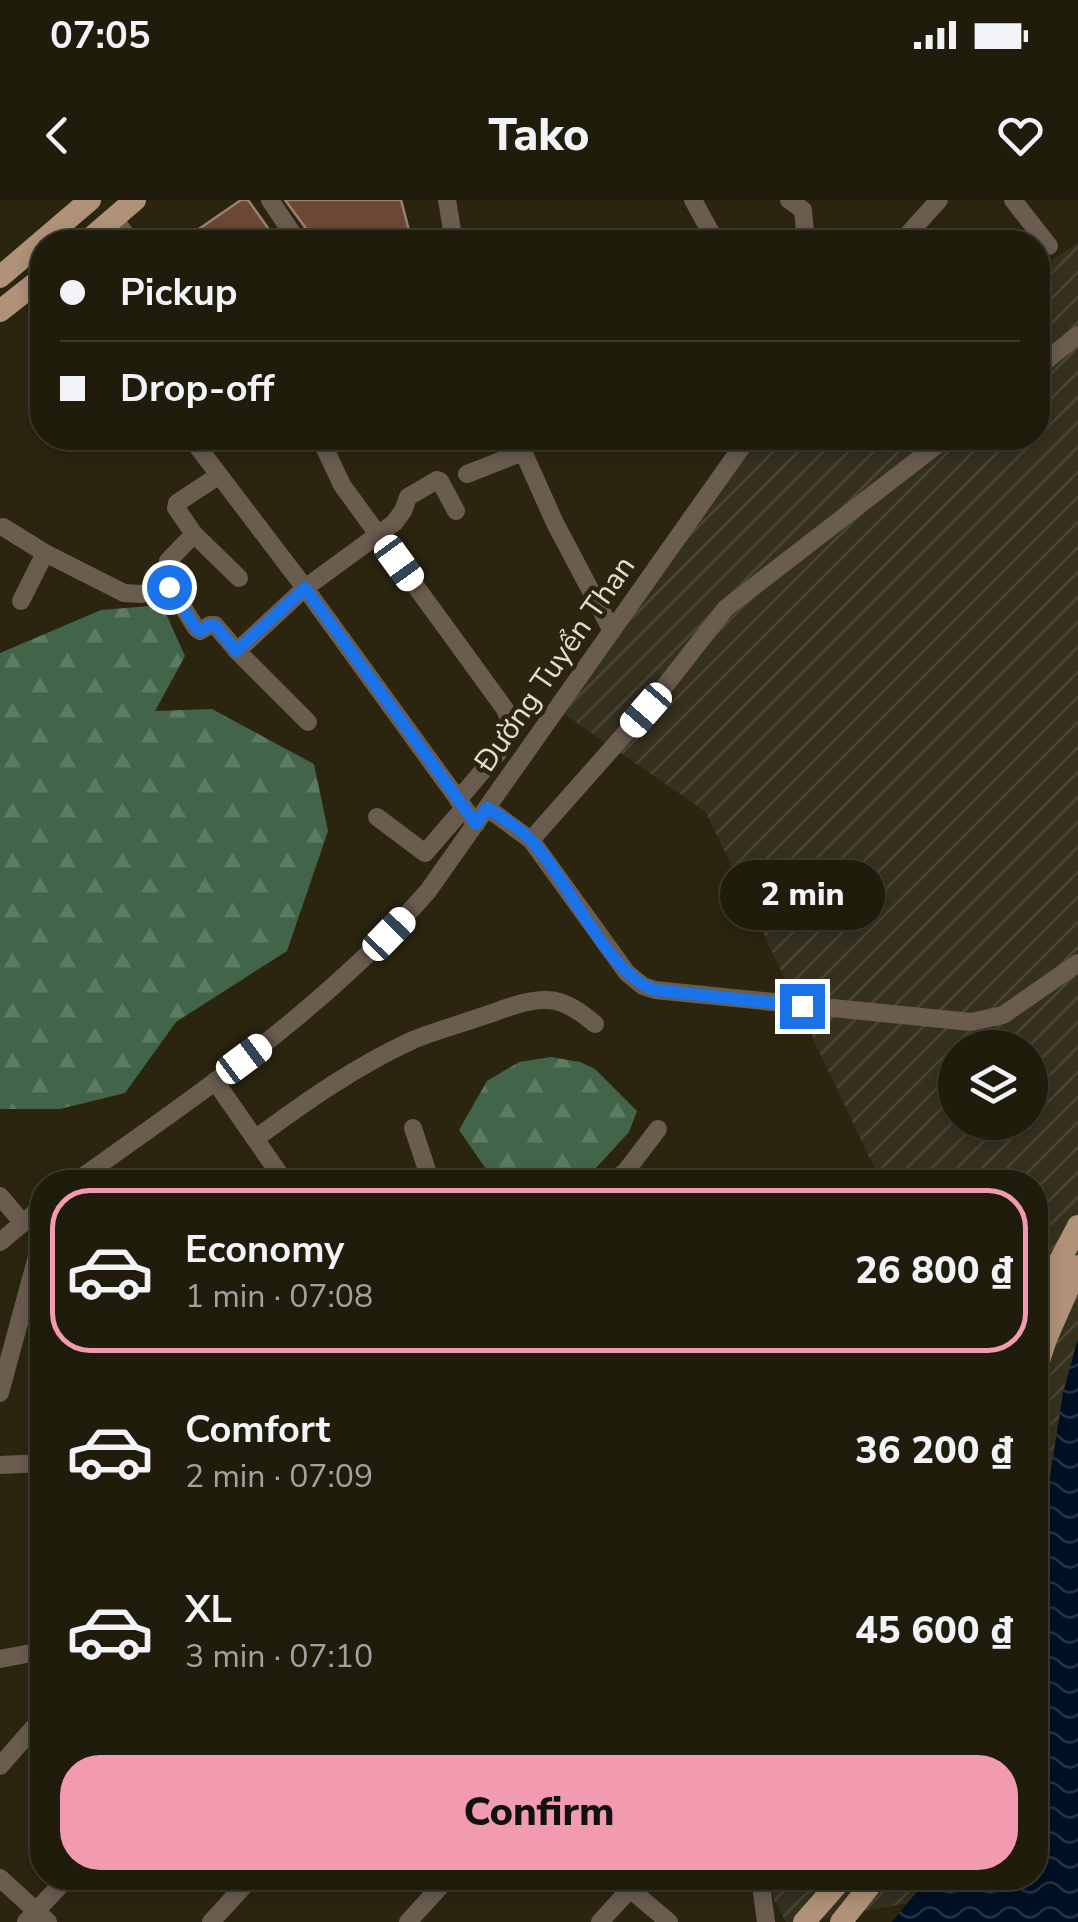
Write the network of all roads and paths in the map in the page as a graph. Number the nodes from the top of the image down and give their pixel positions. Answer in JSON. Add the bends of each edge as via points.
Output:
{"nodes":[{"id":1,"x":90,"y":200,"type":"edge"},
{"id":2,"x":136,"y":200,"type":"edge"},
{"id":3,"x":270,"y":200,"type":"edge"},
{"id":4,"x":447,"y":200,"type":"edge"},
{"id":5,"x":693,"y":200,"type":"edge"},
{"id":6,"x":788,"y":200,"type":"edge"},
{"id":7,"x":940,"y":200,"type":"edge"},
{"id":8,"x":1014,"y":200,"type":"edge"},
{"id":9,"x":114,"y":218,"type":"junction"},
{"id":10,"x":55,"y":230,"type":"edge"},
{"id":11,"x":100,"y":230,"type":"edge"},
{"id":12,"x":122,"y":230,"type":"edge"},
{"id":13,"x":290,"y":230,"type":"edge"},
{"id":14,"x":452,"y":230,"type":"edge"},
{"id":15,"x":710,"y":230,"type":"edge"},
{"id":16,"x":805,"y":230,"type":"edge"},
{"id":17,"x":912,"y":230,"type":"edge"},
{"id":18,"x":1036,"y":230,"type":"edge"},
{"id":19,"x":30,"y":251,"type":"edge"},
{"id":20,"x":0,"y":277,"type":"edge"},
{"id":21,"x":30,"y":288,"type":"edge"},
{"id":22,"x":0,"y":312,"type":"edge"},
{"id":23,"x":1078,"y":335,"type":"edge"},
{"id":24,"x":1050,"y":357,"type":"edge"},
{"id":25,"x":200,"y":450,"type":"edge"},
{"id":26,"x":326,"y":450,"type":"edge"},
{"id":27,"x":511,"y":450,"type":"edge"},
{"id":28,"x":522,"y":450,"type":"edge"},
{"id":29,"x":740,"y":450,"type":"edge"},
{"id":30,"x":930,"y":450,"type":"edge"},
{"id":31,"x":467,"y":474,"type":"dead end"},
{"id":32,"x":218,"y":476,"type":"junction"},
{"id":33,"x":456,"y":511,"type":"dead end"},
{"id":34,"x":4,"y":527,"type":"dead end"},
{"id":35,"x":194,"y":534,"type":"junction"},
{"id":36,"x":378,"y":534,"type":"junction"},
{"id":37,"x":45,"y":553,"type":"junction"},
{"id":38,"x":239,"y":578,"type":"dead end"},
{"id":39,"x":169,"y":587,"type":"junction"},
{"id":40,"x":305,"y":588,"type":"junction"},
{"id":41,"x":21,"y":601,"type":"dead end"},
{"id":42,"x":612,"y":631,"type":"junction"},
{"id":43,"x":236,"y":651,"type":"junction"},
{"id":44,"x":308,"y":722,"type":"dead end"},
{"id":45,"x":506,"y":734,"type":"junction"},
{"id":46,"x":529,"y":749,"type":"junction"},
{"id":47,"x":461,"y":804,"type":"junction"},
{"id":48,"x":491,"y":810,"type":"junction"},
{"id":49,"x":377,"y":818,"type":"dead end"},
{"id":50,"x":476,"y":824,"type":"junction"},
{"id":51,"x":531,"y":840,"type":"junction"},
{"id":52,"x":1078,"y":962,"type":"edge"},
{"id":53,"x":595,"y":1024,"type":"dead end"},
{"id":54,"x":214,"y":1081,"type":"junction"},
{"id":55,"x":414,"y":1128,"type":"dead end"},
{"id":56,"x":658,"y":1129,"type":"dead end"},
{"id":57,"x":255,"y":1139,"type":"junction"},
{"id":58,"x":95,"y":1170,"type":"edge"},
{"id":59,"x":277,"y":1170,"type":"edge"},
{"id":60,"x":423,"y":1170,"type":"edge"},
{"id":61,"x":627,"y":1170,"type":"edge"},
{"id":62,"x":0,"y":1196,"type":"edge"},
{"id":63,"x":30,"y":1217,"type":"edge"},
{"id":64,"x":23,"y":1223,"type":"junction"},
{"id":65,"x":1078,"y":1226,"type":"edge"},
{"id":66,"x":0,"y":1242,"type":"edge"},
{"id":67,"x":1078,"y":1266,"type":"edge"},
{"id":68,"x":30,"y":1282,"type":"edge"},
{"id":69,"x":1048,"y":1283,"type":"edge"},
{"id":70,"x":1048,"y":1334,"type":"edge"},
{"id":71,"x":0,"y":1393,"type":"edge"},
{"id":72,"x":30,"y":1464,"type":"edge"},
{"id":73,"x":0,"y":1465,"type":"edge"},
{"id":74,"x":30,"y":1653,"type":"edge"},
{"id":75,"x":0,"y":1659,"type":"edge"},
{"id":76,"x":30,"y":1732,"type":"edge"},
{"id":77,"x":0,"y":1766,"type":"edge"},
{"id":78,"x":0,"y":1878,"type":"edge"},
{"id":79,"x":58,"y":1890,"type":"edge"},
{"id":80,"x":240,"y":1890,"type":"edge"},
{"id":81,"x":437,"y":1890,"type":"edge"},
{"id":82,"x":619,"y":1890,"type":"edge"},
{"id":83,"x":631,"y":1890,"type":"edge"},
{"id":84,"x":762,"y":1890,"type":"edge"},
{"id":85,"x":832,"y":1890,"type":"edge"},
{"id":86,"x":866,"y":1890,"type":"edge"},
{"id":87,"x":36,"y":1918,"type":"edge"},
{"id":88,"x":210,"y":1922,"type":"edge"},
{"id":89,"x":408,"y":1922,"type":"edge"},
{"id":90,"x":600,"y":1922,"type":"edge"},
{"id":91,"x":669,"y":1922,"type":"edge"},
{"id":92,"x":766,"y":1922,"type":"edge"},
{"id":93,"x":804,"y":1922,"type":"edge"},
{"id":94,"x":840,"y":1922,"type":"edge"}],
"edges":[{"from":1,"to":10,"type":"main road"},
{"from":2,"to":9,"type":"main road"},
{"from":3,"to":13,"type":"street"},
{"from":4,"to":14,"type":"street"},
{"from":5,"to":15,"type":"street"},
{"from":6,"to":16,"type":"street","via":[[804,210]]},
{"from":7,"to":17,"type":"street"},
{"from":8,"to":18,"type":"street"},
{"from":9,"to":11,"type":"main road"},
{"from":9,"to":12,"type":"street"},
{"from":19,"to":20,"type":"main road"},
{"from":21,"to":22,"type":"main road"},
{"from":23,"to":24,"type":"street"},
{"from":25,"to":32,"type":"street"},
{"from":26,"to":36,"type":"street"},
{"from":27,"to":31,"type":"street"},
{"from":28,"to":42,"type":"street"},
{"from":29,"to":42,"type":"street","name":"Đường Tuyển Than"},
{"from":30,"to":51,"type":"street","via":[[726,608]]},
{"from":32,"to":35,"type":"street","via":[[176,506]]},
{"from":32,"to":40,"type":"street"},
{"from":33,"to":36,"type":"street","via":[[437,480],[408,497],[404,511]]},
{"from":34,"to":37,"type":"street"},
{"from":35,"to":38,"type":"street"},
{"from":35,"to":39,"type":"street","via":[[168,561]]},
{"from":36,"to":40,"type":"street"},
{"from":36,"to":45,"type":"street","via":[[505,709]]},
{"from":37,"to":39,"type":"street","via":[[124,593]]},
{"from":37,"to":41,"type":"street"},
{"from":39,"to":43,"type":"street","via":[[196,628],[215,625]]},
{"from":40,"to":43,"type":"street"},
{"from":40,"to":47,"type":"street"},
{"from":42,"to":46,"type":"street","name":"Đường Tuyển Than"},
{"from":43,"to":44,"type":"street"},
{"from":45,"to":46,"type":"street"},
{"from":45,"to":47,"type":"street"},
{"from":46,"to":48,"type":"street","name":"Đường Tuyển Than"},
{"from":47,"to":49,"type":"street","via":[[425,853]]},
{"from":47,"to":50,"type":"street"},
{"from":48,"to":50,"type":"street","name":"Đường Tuyển Than"},
{"from":48,"to":51,"type":"street"},
{"from":50,"to":54,"type":"street","name":"Đường Tuyển Than","via":[[428,892],[369,955]]},
{"from":51,"to":52,"type":"street","via":[[627,973],[655,990],[972,1022],[1003,1015]]},
{"from":53,"to":57,"type":"street","via":[[547,1000],[431,1034],[345,1076]]},
{"from":54,"to":57,"type":"street"},
{"from":54,"to":58,"type":"street","name":"Đường Tuyển Than"},
{"from":55,"to":60,"type":"street"},
{"from":56,"to":61,"type":"street"},
{"from":57,"to":59,"type":"street"},
{"from":62,"to":64,"type":"street"},
{"from":63,"to":64,"type":"street"},
{"from":64,"to":66,"type":"street"},
{"from":65,"to":69,"type":"main road"},
{"from":67,"to":70,"type":"main road"},
{"from":68,"to":71,"type":"street"},
{"from":72,"to":73,"type":"street"},
{"from":74,"to":75,"type":"street"},
{"from":76,"to":77,"type":"street"},
{"from":78,"to":87,"type":"street"},
{"from":79,"to":87,"type":"street"},
{"from":80,"to":88,"type":"street"},
{"from":81,"to":89,"type":"street"},
{"from":82,"to":90,"type":"street"},
{"from":83,"to":91,"type":"street"},
{"from":84,"to":92,"type":"street"},
{"from":85,"to":93,"type":"main road"},
{"from":86,"to":94,"type":"main road"}]}
